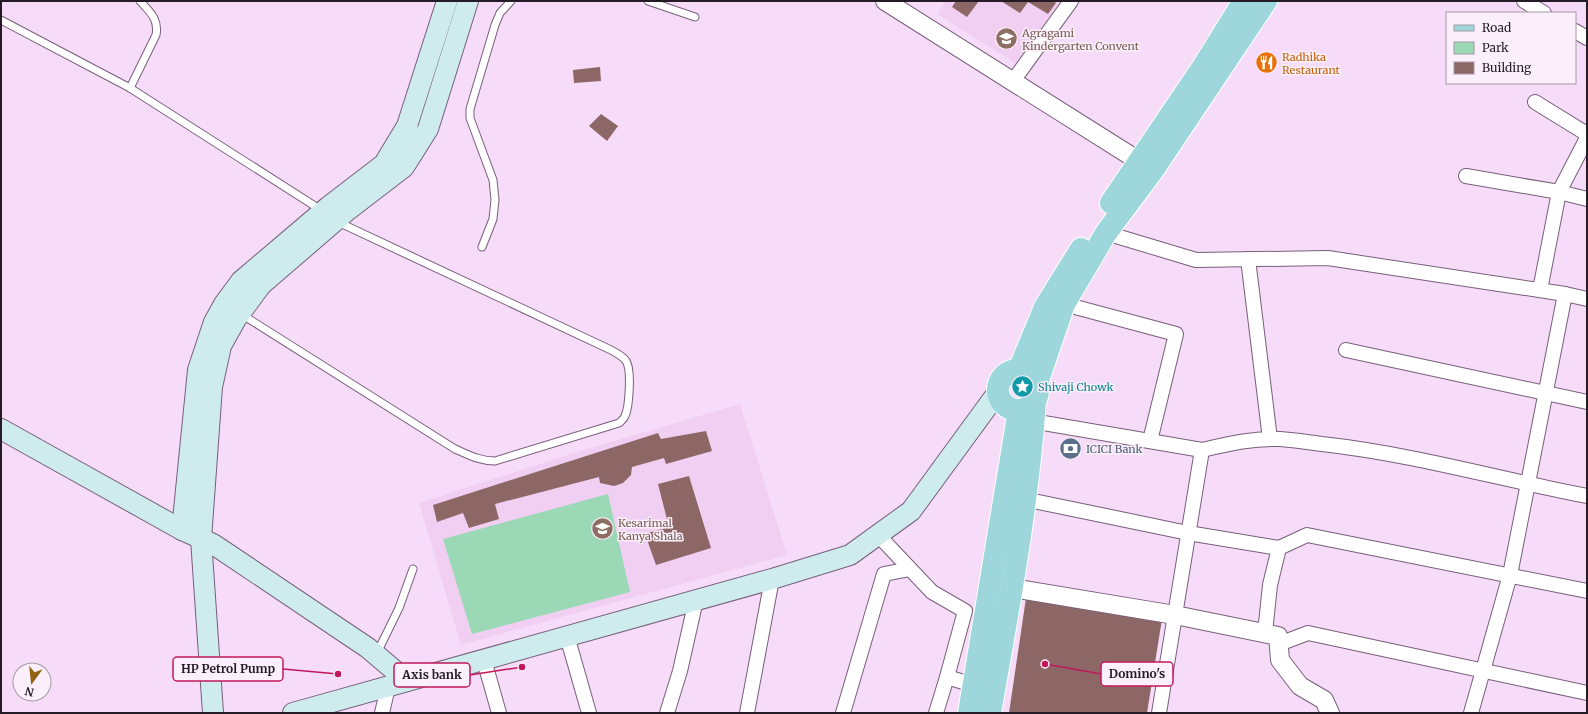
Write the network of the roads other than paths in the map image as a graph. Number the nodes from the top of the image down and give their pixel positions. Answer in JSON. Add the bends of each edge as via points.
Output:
{"nodes":[{"id":1,"x":140,"y":1,"type":"edge"},
{"id":2,"x":447,"y":1,"type":"edge"},
{"id":3,"x":468,"y":1,"type":"edge"},
{"id":4,"x":510,"y":1,"type":"edge"},
{"id":5,"x":648,"y":1,"type":"edge"},
{"id":6,"x":885,"y":1,"type":"edge"},
{"id":7,"x":1071,"y":1,"type":"edge"},
{"id":8,"x":1244,"y":1,"type":"edge"},
{"id":9,"x":1266,"y":1,"type":"edge"},
{"id":10,"x":1524,"y":1,"type":"edge"},
{"id":11,"x":1542,"y":12,"type":"edge"},
{"id":12,"x":695,"y":17,"type":"dead end"},
{"id":13,"x":1,"y":20,"type":"edge"},
{"id":14,"x":1576,"y":32,"type":"edge"},
{"id":15,"x":1587,"y":38,"type":"edge"},
{"id":16,"x":1013,"y":81,"type":"junction"},
{"id":17,"x":130,"y":88,"type":"junction"},
{"id":18,"x":1535,"y":102,"type":"dead end"},
{"id":19,"x":1587,"y":134,"type":"edge"},
{"id":20,"x":1587,"y":138,"type":"edge"},
{"id":21,"x":1146,"y":165,"type":"junction"},
{"id":22,"x":1466,"y":176,"type":"dead end"},
{"id":23,"x":1559,"y":192,"type":"junction"},
{"id":24,"x":1587,"y":199,"type":"edge"},
{"id":25,"x":330,"y":216,"type":"junction"},
{"id":26,"x":1106,"y":233,"type":"junction"},
{"id":27,"x":482,"y":247,"type":"dead end"},
{"id":28,"x":1248,"y":259,"type":"junction"},
{"id":29,"x":1540,"y":290,"type":"junction"},
{"id":30,"x":1565,"y":294,"type":"junction"},
{"id":31,"x":1587,"y":299,"type":"edge"},
{"id":32,"x":1064,"y":304,"type":"junction"},
{"id":33,"x":232,"y":309,"type":"junction"},
{"id":34,"x":1346,"y":350,"type":"dead end"},
{"id":35,"x":1019,"y":370,"type":"junction"},
{"id":36,"x":1546,"y":393,"type":"junction"},
{"id":37,"x":994,"y":397,"type":"junction"},
{"id":38,"x":1587,"y":402,"type":"edge"},
{"id":39,"x":1026,"y":410,"type":"junction"},
{"id":40,"x":1,"y":429,"type":"edge"},
{"id":41,"x":1270,"y":439,"type":"junction"},
{"id":42,"x":1150,"y":441,"type":"junction"},
{"id":43,"x":1202,"y":450,"type":"junction"},
{"id":44,"x":1528,"y":485,"type":"junction"},
{"id":45,"x":1587,"y":496,"type":"edge"},
{"id":46,"x":1024,"y":500,"type":"junction"},
{"id":47,"x":182,"y":530,"type":"junction"},
{"id":48,"x":1188,"y":533,"type":"junction"},
{"id":49,"x":878,"y":535,"type":"junction"},
{"id":50,"x":201,"y":539,"type":"junction"},
{"id":51,"x":1279,"y":548,"type":"junction"},
{"id":52,"x":413,"y":569,"type":"dead end"},
{"id":53,"x":910,"y":569,"type":"junction"},
{"id":54,"x":1510,"y":575,"type":"junction"},
{"id":55,"x":772,"y":579,"type":"junction"},
{"id":56,"x":1012,"y":588,"type":"junction"},
{"id":57,"x":1587,"y":591,"type":"edge"},
{"id":58,"x":696,"y":600,"type":"junction"},
{"id":59,"x":976,"y":612,"type":"junction"},
{"id":60,"x":1175,"y":615,"type":"junction"},
{"id":61,"x":568,"y":636,"type":"junction"},
{"id":62,"x":1272,"y":638,"type":"junction"},
{"id":63,"x":376,"y":655,"type":"junction"},
{"id":64,"x":484,"y":660,"type":"junction"},
{"id":65,"x":1483,"y":671,"type":"junction"},
{"id":66,"x":947,"y":677,"type":"junction"},
{"id":67,"x":407,"y":681,"type":"junction"},
{"id":68,"x":973,"y":685,"type":"junction"},
{"id":69,"x":388,"y":687,"type":"junction"},
{"id":70,"x":1587,"y":694,"type":"edge"},
{"id":71,"x":213,"y":713,"type":"edge"},
{"id":72,"x":293,"y":713,"type":"edge"},
{"id":73,"x":382,"y":713,"type":"edge"},
{"id":74,"x":499,"y":713,"type":"edge"},
{"id":75,"x":589,"y":713,"type":"edge"},
{"id":76,"x":667,"y":713,"type":"edge"},
{"id":77,"x":747,"y":713,"type":"edge"},
{"id":78,"x":843,"y":713,"type":"edge"},
{"id":79,"x":936,"y":713,"type":"edge"},
{"id":80,"x":969,"y":713,"type":"edge"},
{"id":81,"x":990,"y":713,"type":"edge"},
{"id":82,"x":1159,"y":713,"type":"edge"},
{"id":83,"x":1330,"y":713,"type":"edge"},
{"id":84,"x":1471,"y":713,"type":"edge"}],
"edges":[{"from":1,"to":17,"type":"lane","via":[[154,15],[157,28]]},
{"from":2,"to":25,"type":"main road","via":[[407,126],[384,164]]},
{"from":3,"to":25,"type":"main road","via":[[428,129],[404,167],[348,210]]},
{"from":4,"to":27,"type":"lane","via":[[500,13],[495,25],[470,109],[470,118],[493,180],[495,200],[493,219]]},
{"from":5,"to":12,"type":"lane"},
{"from":6,"to":16,"type":"street"},
{"from":7,"to":16,"type":"street"},
{"from":8,"to":21,"type":"main road"},
{"from":9,"to":21,"type":"main road"},
{"from":10,"to":11,"type":"street"},
{"from":13,"to":17,"type":"lane"},
{"from":14,"to":15,"type":"street"},
{"from":16,"to":21,"type":"street"},
{"from":17,"to":25,"type":"lane"},
{"from":18,"to":19,"type":"street"},
{"from":20,"to":23,"type":"street"},
{"from":21,"to":26,"type":"main road"},
{"from":21,"to":35,"type":"main road","via":[[1048,300]]},
{"from":22,"to":23,"type":"street"},
{"from":23,"to":24,"type":"street"},
{"from":23,"to":29,"type":"street"},
{"from":25,"to":33,"type":"main road","via":[[261,285]]},
{"from":25,"to":33,"type":"lane","via":[[620,356],[626,361],[629,369],[628,408],[625,417],[619,423],[604,428],[495,461],[485,461],[455,449]]},
{"from":26,"to":28,"type":"street","via":[[1196,260]]},
{"from":26,"to":32,"type":"main road"},
{"from":28,"to":29,"type":"street","via":[[1328,258]]},
{"from":28,"to":41,"type":"street"},
{"from":29,"to":30,"type":"street"},
{"from":30,"to":31,"type":"street"},
{"from":30,"to":36,"type":"street"},
{"from":32,"to":39,"type":"main road"},
{"from":32,"to":42,"type":"street","via":[[1176,334]]},
{"from":33,"to":47,"type":"main road","via":[[214,322],[198,370]]},
{"from":33,"to":50,"type":"main road","via":[[212,387]]},
{"from":34,"to":36,"type":"street"},
{"from":35,"to":37,"type":"main road","via":[[1004,375]]},
{"from":35,"to":39,"type":"main road","via":[[1028,373]]},
{"from":36,"to":38,"type":"street"},
{"from":36,"to":44,"type":"street"},
{"from":37,"to":39,"type":"main road","via":[[1002,408]]},
{"from":37,"to":49,"type":"main road","via":[[911,511]]},
{"from":39,"to":42,"type":"street"},
{"from":39,"to":46,"type":"main road"},
{"from":39,"to":59,"type":"main road"},
{"from":40,"to":47,"type":"main road"},
{"from":41,"to":43,"type":"street","via":[[1238,441]]},
{"from":41,"to":44,"type":"street","via":[[1348,447],[1412,458]]},
{"from":42,"to":43,"type":"street"},
{"from":43,"to":48,"type":"street"},
{"from":44,"to":45,"type":"street"},
{"from":44,"to":54,"type":"street"},
{"from":46,"to":48,"type":"street"},
{"from":46,"to":56,"type":"main road"},
{"from":47,"to":50,"type":"main road"},
{"from":48,"to":51,"type":"street"},
{"from":48,"to":60,"type":"street"},
{"from":49,"to":53,"type":"street"},
{"from":49,"to":55,"type":"main road","via":[[850,555]]},
{"from":50,"to":63,"type":"main road","via":[[213,544]]},
{"from":50,"to":71,"type":"main road"},
{"from":51,"to":54,"type":"street","via":[[1307,536]]},
{"from":51,"to":62,"type":"street","via":[[1270,585]]},
{"from":52,"to":63,"type":"lane","via":[[399,608]]},
{"from":53,"to":59,"type":"street","via":[[932,592]]},
{"from":53,"to":78,"type":"street","via":[[884,574]]},
{"from":54,"to":57,"type":"street"},
{"from":54,"to":65,"type":"street"},
{"from":55,"to":58,"type":"main road"},
{"from":55,"to":77,"type":"street"},
{"from":56,"to":60,"type":"street"},
{"from":56,"to":81,"type":"main road"},
{"from":58,"to":61,"type":"main road"},
{"from":58,"to":76,"type":"street","via":[[680,671]]},
{"from":59,"to":66,"type":"street"},
{"from":59,"to":68,"type":"main road"},
{"from":60,"to":62,"type":"street"},
{"from":60,"to":82,"type":"street"},
{"from":61,"to":64,"type":"main road"},
{"from":61,"to":75,"type":"street"},
{"from":62,"to":65,"type":"street","via":[[1308,633]]},
{"from":62,"to":83,"type":"street","via":[[1280,660],[1300,686],[1324,700]]},
{"from":63,"to":67,"type":"main road"},
{"from":64,"to":67,"type":"main road"},
{"from":64,"to":74,"type":"street"},
{"from":65,"to":70,"type":"street"},
{"from":65,"to":84,"type":"street"},
{"from":66,"to":68,"type":"street"},
{"from":66,"to":79,"type":"street"},
{"from":67,"to":69,"type":"main road"},
{"from":68,"to":80,"type":"main road"},
{"from":69,"to":72,"type":"main road"},
{"from":69,"to":73,"type":"street"}]}
